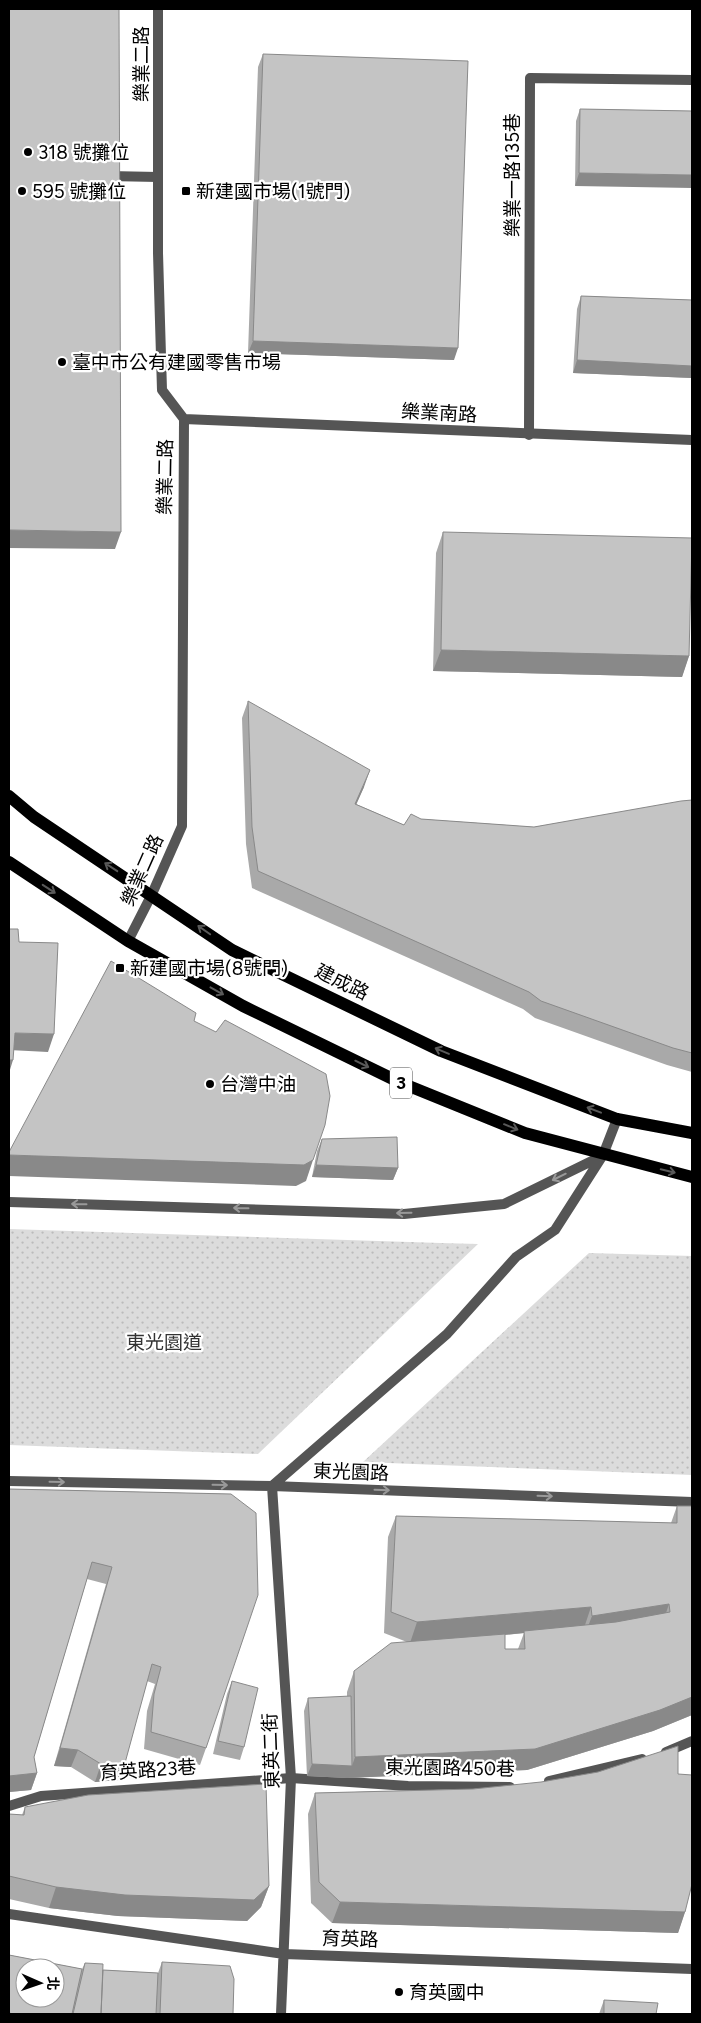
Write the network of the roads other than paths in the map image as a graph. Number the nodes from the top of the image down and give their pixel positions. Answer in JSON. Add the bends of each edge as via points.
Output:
{"nodes":[{"id":1,"x":158,"y":9,"type":"edge"},
{"id":2,"x":692,"y":80,"type":"edge"},
{"id":3,"x":96,"y":175,"type":"edge"},
{"id":4,"x":158,"y":177,"type":"junction"},
{"id":5,"x":184,"y":419,"type":"junction"},
{"id":6,"x":529,"y":435,"type":"junction"},
{"id":7,"x":692,"y":440,"type":"edge"},
{"id":8,"x":9,"y":796,"type":"edge"},
{"id":9,"x":9,"y":862,"type":"edge"},
{"id":10,"x":152,"y":894,"type":"junction"},
{"id":11,"x":128,"y":941,"type":"junction"},
{"id":12,"x":617,"y":1119,"type":"junction"},
{"id":13,"x":692,"y":1133,"type":"edge"},
{"id":14,"x":603,"y":1155,"type":"junction"},
{"id":15,"x":692,"y":1177,"type":"edge"},
{"id":16,"x":9,"y":1202,"type":"edge"},
{"id":17,"x":9,"y":1481,"type":"edge"},
{"id":18,"x":272,"y":1486,"type":"junction"},
{"id":19,"x":692,"y":1502,"type":"edge"},
{"id":20,"x":692,"y":1741,"type":"edge"},
{"id":21,"x":291,"y":1778,"type":"junction"},
{"id":22,"x":538,"y":1784,"type":"edge"},
{"id":23,"x":519,"y":1787,"type":"edge"},
{"id":24,"x":9,"y":1806,"type":"edge"},
{"id":25,"x":9,"y":1914,"type":"edge"},
{"id":26,"x":284,"y":1954,"type":"junction"},
{"id":27,"x":692,"y":1969,"type":"edge"},
{"id":28,"x":281,"y":2014,"type":"edge"}],
"edges":[{"from":1,"to":4,"type":"street","name":"樂業二路"},
{"from":2,"to":6,"type":"street","name":"樂業一路135巷","via":[[530,78]]},
{"from":3,"to":4,"type":"street"},
{"from":4,"to":5,"type":"street","name":"樂業二路","via":[[162,390]]},
{"from":5,"to":6,"type":"street","name":"樂業南路"},
{"from":5,"to":10,"type":"street","name":"樂業二路","via":[[182,826]]},
{"from":6,"to":7,"type":"street","name":"樂業南路"},
{"from":10,"to":8,"type":"main road","name":"建成路","number":"3","one_way":true,"via":[[34,818]]},
{"from":9,"to":11,"type":"main road","number":"3","one_way":true},
{"from":10,"to":11,"type":"street","name":"樂業二路"},
{"from":12,"to":10,"type":"main road","name":"建成路","number":"3","one_way":true,"via":[[424,1043],[232,950]]},
{"from":11,"to":14,"type":"main road","number":"3","one_way":true,"via":[[243,1006],[399,1082],[525,1133]]},
{"from":12,"to":13,"type":"main road","name":"建成路","number":"3"},
{"from":12,"to":14,"type":"street"},
{"from":14,"to":15,"type":"main road","number":"3","one_way":true},
{"from":14,"to":16,"type":"street","one_way":true,"via":[[504,1204],[404,1214]]},
{"from":14,"to":18,"type":"street","via":[[555,1230],[516,1257],[447,1334]]},
{"from":17,"to":18,"type":"street","name":"東光園路","one_way":true},
{"from":18,"to":19,"type":"street","name":"東光園路","one_way":true},
{"from":18,"to":21,"type":"street","name":"東英二街"},
{"from":20,"to":22,"type":"street","name":"東光園路450巷","via":[[661,1754]]},
{"from":21,"to":23,"type":"street","name":"東光園路450巷","via":[[408,1786]]},
{"from":21,"to":24,"type":"street","name":"育英路23巷","via":[[41,1796]]},
{"from":21,"to":26,"type":"street","name":"東英二街"},
{"from":25,"to":26,"type":"street","name":"育英路"},
{"from":26,"to":27,"type":"street","name":"育英路"},
{"from":26,"to":28,"type":"street","name":"東英二街"}]}
